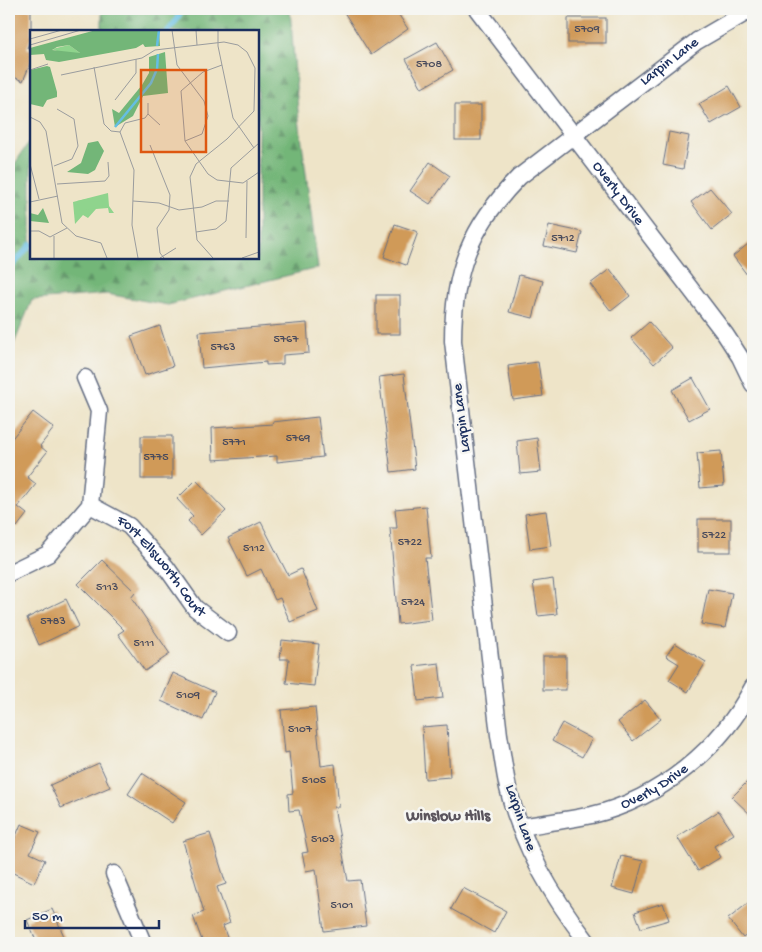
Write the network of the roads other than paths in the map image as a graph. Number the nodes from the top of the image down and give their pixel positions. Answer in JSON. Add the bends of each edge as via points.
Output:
{"nodes":[{"id":1,"x":476,"y":9,"type":"edge"},
{"id":2,"x":752,"y":9,"type":"edge"},
{"id":3,"x":574,"y":136,"type":"junction"},
{"id":4,"x":85,"y":378,"type":"dead end"},
{"id":5,"x":753,"y":384,"type":"edge"},
{"id":6,"x":90,"y":505,"type":"junction"},
{"id":7,"x":9,"y":573,"type":"edge"},
{"id":8,"x":228,"y":633,"type":"dead end"},
{"id":9,"x":753,"y":687,"type":"edge"},
{"id":10,"x":520,"y":827,"type":"junction"},
{"id":11,"x":114,"y":874,"type":"dead end"},
{"id":12,"x":143,"y":943,"type":"edge"},
{"id":13,"x":588,"y":943,"type":"edge"}],
"edges":[{"from":1,"to":3,"type":"street","name":"Overly Drive"},
{"from":2,"to":3,"type":"street","name":"Larpin Lane","via":[[697,41]]},
{"from":3,"to":5,"type":"street","name":"Overly Drive","via":[[725,334]]},
{"from":3,"to":10,"type":"street","name":"Larpin Lane","via":[[519,177],[486,215],[464,260],[453,312],[453,341],[499,735],[508,787]]},
{"from":4,"to":6,"type":"street","via":[[99,411]]},
{"from":6,"to":7,"type":"street","via":[[48,554]]},
{"from":6,"to":8,"type":"street","name":"Fort Ellsworth Court","via":[[129,526],[166,567],[195,608]]},
{"from":9,"to":10,"type":"street","name":"Overly Drive","via":[[715,741],[665,783],[593,815]]},
{"from":10,"to":13,"type":"street","name":"Larpin Lane","via":[[552,893]]},
{"from":11,"to":12,"type":"street"}]}
